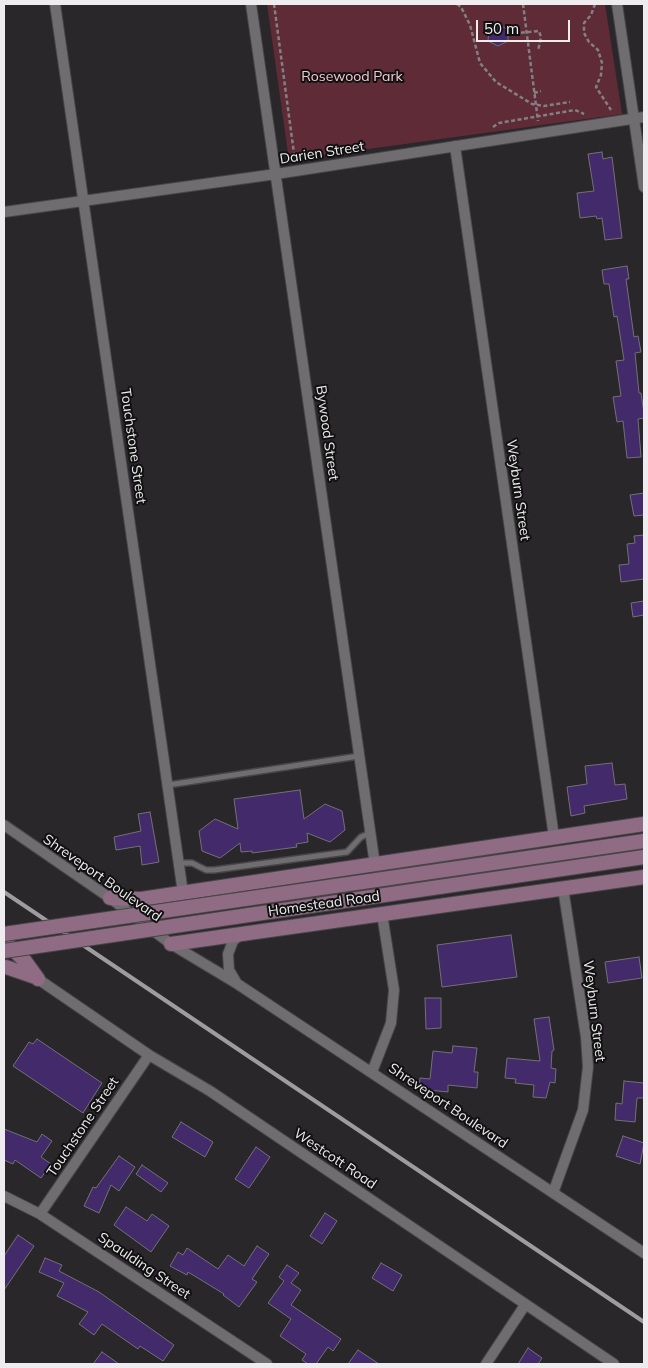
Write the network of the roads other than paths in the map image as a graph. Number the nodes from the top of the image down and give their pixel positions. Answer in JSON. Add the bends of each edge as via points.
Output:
{"nodes":[{"id":1,"x":55,"y":4,"type":"edge"},
{"id":2,"x":251,"y":4,"type":"edge"},
{"id":3,"x":618,"y":4,"type":"edge"},
{"id":4,"x":639,"y":118,"type":"edge"},
{"id":5,"x":455,"y":146,"type":"junction"},
{"id":6,"x":276,"y":174,"type":"junction"},
{"id":7,"x":644,"y":187,"type":"edge"},
{"id":8,"x":84,"y":200,"type":"junction"},
{"id":9,"x":4,"y":212,"type":"edge"},
{"id":10,"x":359,"y":756,"type":"junction"},
{"id":11,"x":168,"y":785,"type":"junction"},
{"id":12,"x":644,"y":824,"type":"edge"},
{"id":13,"x":4,"y":825,"type":"edge"},
{"id":14,"x":370,"y":833,"type":"junction"},
{"id":15,"x":554,"y":837,"type":"junction"},
{"id":16,"x":644,"y":841,"type":"edge"},
{"id":17,"x":644,"y":857,"type":"edge"},
{"id":18,"x":179,"y":863,"type":"junction"},
{"id":19,"x":375,"y":865,"type":"junction"},
{"id":20,"x":644,"y":877,"type":"edge"},
{"id":21,"x":564,"y":888,"type":"junction"},
{"id":22,"x":183,"y":893,"type":"junction"},
{"id":23,"x":110,"y":898,"type":"junction"},
{"id":24,"x":140,"y":899,"type":"junction"},
{"id":25,"x":131,"y":914,"type":"junction"},
{"id":26,"x":382,"y":914,"type":"junction"},
{"id":27,"x":4,"y":934,"type":"edge"},
{"id":28,"x":239,"y":936,"type":"junction"},
{"id":29,"x":4,"y":941,"type":"edge"},
{"id":30,"x":171,"y":944,"type":"junction"},
{"id":31,"x":4,"y":951,"type":"edge"},
{"id":32,"x":18,"y":954,"type":"junction"},
{"id":33,"x":5,"y":967,"type":"edge"},
{"id":34,"x":38,"y":979,"type":"junction"},
{"id":35,"x":236,"y":983,"type":"junction"},
{"id":36,"x":149,"y":1055,"type":"junction"},
{"id":37,"x":372,"y":1072,"type":"junction"},
{"id":38,"x":553,"y":1193,"type":"junction"},
{"id":39,"x":4,"y":1196,"type":"edge"},
{"id":40,"x":40,"y":1214,"type":"junction"},
{"id":41,"x":644,"y":1253,"type":"edge"},
{"id":42,"x":525,"y":1305,"type":"junction"},
{"id":43,"x":267,"y":1364,"type":"edge"},
{"id":44,"x":486,"y":1364,"type":"edge"},
{"id":45,"x":614,"y":1364,"type":"edge"}],
"edges":[{"from":1,"to":8,"type":"street","name":"Touchstone Street"},
{"from":2,"to":6,"type":"street","name":"Bywood Street"},
{"from":3,"to":4,"type":"street"},
{"from":4,"to":5,"type":"street","name":"Darien Street"},
{"from":4,"to":7,"type":"street"},
{"from":5,"to":6,"type":"street","name":"Darien Street"},
{"from":5,"to":15,"type":"street","name":"Weyburn Street"},
{"from":6,"to":8,"type":"street","name":"Darien Street"},
{"from":6,"to":10,"type":"street","name":"Bywood Street"},
{"from":8,"to":9,"type":"street","name":"Darien Street"},
{"from":8,"to":11,"type":"street","name":"Touchstone Street"},
{"from":10,"to":11,"type":"lane"},
{"from":10,"to":14,"type":"street","name":"Bywood Street"},
{"from":11,"to":18,"type":"street","name":"Touchstone Street"},
{"from":12,"to":15,"type":"main road"},
{"from":13,"to":23,"type":"street","name":"Shreveport Boulevard"},
{"from":14,"to":18,"type":"lane","via":[[361,837],[347,852],[214,870],[192,863]]},
{"from":14,"to":19,"type":"street","name":"Bywood Street"},
{"from":15,"to":19,"type":"main road"},
{"from":16,"to":27,"type":"main road","name":"Homestead Road","bridge":true},
{"from":17,"to":31,"type":"main road","name":"Homestead Road","bridge":true},
{"from":18,"to":22,"type":"street","name":"Touchstone Street"},
{"from":19,"to":22,"type":"main road"},
{"from":20,"to":21,"type":"main road"},
{"from":21,"to":26,"type":"main road"},
{"from":21,"to":38,"type":"street","name":"Weyburn Street","via":[[588,1067],[583,1110]]},
{"from":22,"to":24,"type":"main road"},
{"from":23,"to":24,"type":"main road"},
{"from":23,"to":25,"type":"street","name":"Shreveport Boulevard"},
{"from":24,"to":25,"type":"main road"},
{"from":25,"to":30,"type":"street","name":"Shreveport Boulevard"},
{"from":26,"to":28,"type":"main road"},
{"from":26,"to":37,"type":"street","via":[[394,990],[391,1022]]},
{"from":28,"to":30,"type":"main road"},
{"from":28,"to":35,"type":"street","via":[[230,946],[227,962]]},
{"from":29,"to":32,"type":"main road"},
{"from":30,"to":35,"type":"street","name":"Shreveport Boulevard"},
{"from":32,"to":33,"type":"main road","via":[[17,960]]},
{"from":32,"to":34,"type":"main road"},
{"from":33,"to":34,"type":"main road"},
{"from":34,"to":36,"type":"street","name":"Westcott Road"},
{"from":35,"to":37,"type":"street","name":"Shreveport Boulevard"},
{"from":36,"to":40,"type":"street","name":"Touchstone Street"},
{"from":36,"to":42,"type":"street","name":"Westcott Road","via":[[210,1091]]},
{"from":37,"to":38,"type":"street","name":"Shreveport Boulevard"},
{"from":38,"to":41,"type":"street","name":"Shreveport Boulevard"},
{"from":39,"to":40,"type":"street","name":"Spaulding Street"},
{"from":40,"to":43,"type":"street","name":"Spaulding Street"},
{"from":42,"to":44,"type":"street"},
{"from":42,"to":45,"type":"street","name":"Westcott Road"}]}
